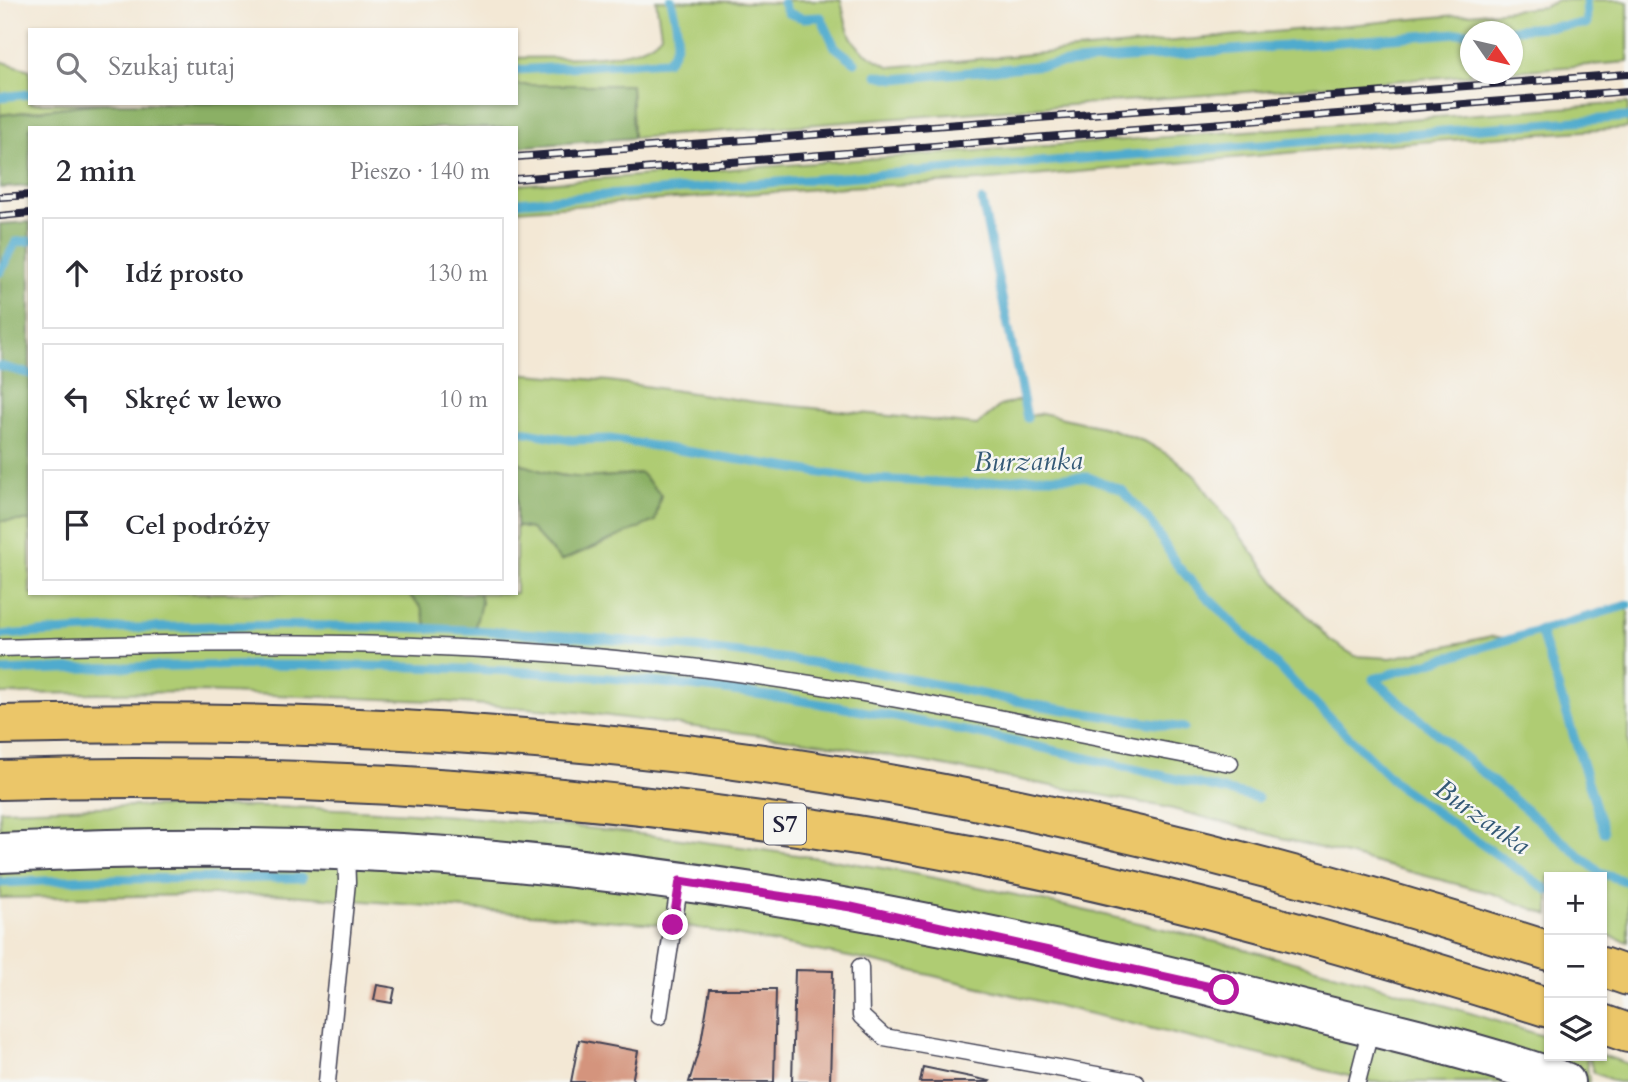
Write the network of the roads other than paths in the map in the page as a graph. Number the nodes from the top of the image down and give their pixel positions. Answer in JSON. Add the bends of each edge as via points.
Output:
{"nodes":[{"id":1,"x":0,"y":648,"type":"edge"},
{"id":2,"x":0,"y":724,"type":"edge"},
{"id":3,"x":1230,"y":763,"type":"dead end"},
{"id":4,"x":0,"y":780,"type":"edge"},
{"id":5,"x":346,"y":850,"type":"junction"},
{"id":6,"x":0,"y":853,"type":"edge"},
{"id":7,"x":680,"y":881,"type":"junction"},
{"id":8,"x":1544,"y":949,"type":"edge"},
{"id":9,"x":860,"y":967,"type":"dead end"},
{"id":10,"x":1607,"y":969,"type":"edge"},
{"id":11,"x":1628,"y":975,"type":"edge"},
{"id":12,"x":1544,"y":1006,"type":"edge"},
{"id":13,"x":659,"y":1016,"type":"dead end"},
{"id":14,"x":1607,"y":1026,"type":"edge"},
{"id":15,"x":1371,"y":1028,"type":"junction"},
{"id":16,"x":1628,"y":1033,"type":"edge"},
{"id":17,"x":1514,"y":1074,"type":"edge"},
{"id":18,"x":327,"y":1082,"type":"edge"},
{"id":19,"x":1136,"y":1082,"type":"edge"},
{"id":20,"x":1357,"y":1082,"type":"edge"},
{"id":21,"x":1565,"y":1082,"type":"edge"}],
"edges":[{"from":1,"to":3,"type":"lane","via":[[191,641],[383,645],[688,666],[830,686]]},
{"from":2,"to":8,"type":"highway","number":"S7","via":[[223,722],[375,727],[584,743],[766,766],[993,804],[1150,839],[1346,889]]},
{"from":4,"to":12,"type":"highway","number":"S7","via":[[209,778],[370,783],[574,797],[808,827],[981,859],[1187,905]]},
{"from":5,"to":6,"type":"street","via":[[181,847]]},
{"from":5,"to":7,"type":"street","via":[[547,865]]},
{"from":5,"to":18,"type":"lane"},
{"from":7,"to":13,"type":"lane"},
{"from":7,"to":15,"type":"street","via":[[938,924]]},
{"from":9,"to":19,"type":"lane","via":[[861,1016],[884,1037]]},
{"from":10,"to":11,"type":"highway"},
{"from":14,"to":16,"type":"highway"},
{"from":15,"to":17,"type":"street"},
{"from":15,"to":20,"type":"lane"},
{"from":17,"to":21,"type":"street"}]}
